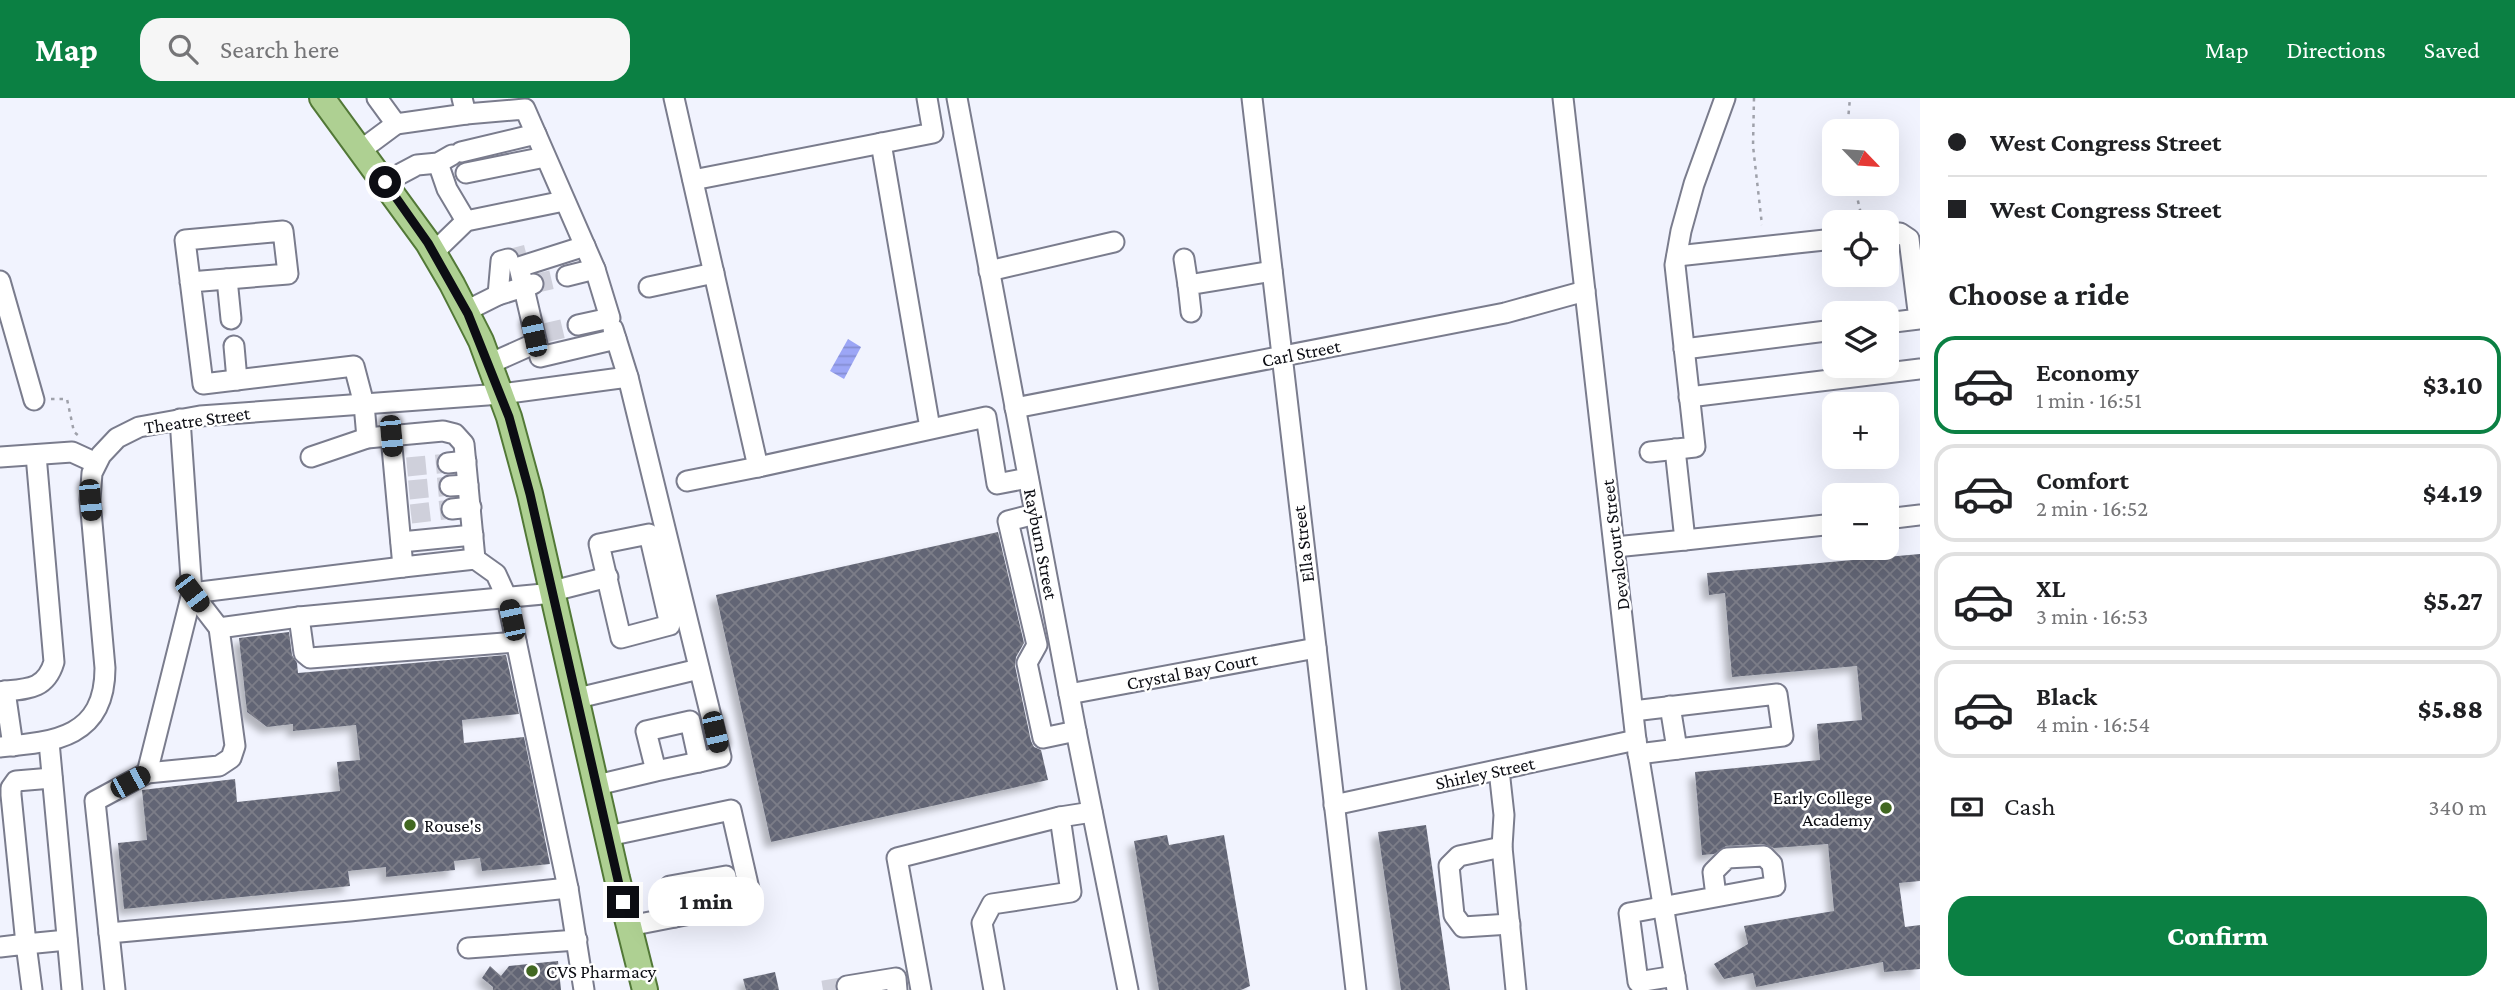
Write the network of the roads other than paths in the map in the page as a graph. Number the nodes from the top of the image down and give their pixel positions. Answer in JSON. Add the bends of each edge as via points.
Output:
{"nodes":[{"id":1,"x":322,"y":98,"type":"edge"},
{"id":2,"x":377,"y":98,"type":"edge"},
{"id":3,"x":674,"y":98,"type":"edge"},
{"id":4,"x":927,"y":98,"type":"edge"},
{"id":5,"x":957,"y":98,"type":"edge"},
{"id":6,"x":1252,"y":98,"type":"edge"},
{"id":7,"x":1563,"y":98,"type":"edge"},
{"id":8,"x":1725,"y":98,"type":"edge"},
{"id":9,"x":464,"y":106,"type":"edge"},
{"id":10,"x":396,"y":124,"type":"junction"},
{"id":11,"x":963,"y":128,"type":"junction"},
{"id":12,"x":933,"y":133,"type":"junction"},
{"id":13,"x":536,"y":134,"type":"junction"},
{"id":14,"x":881,"y":143,"type":"junction"},
{"id":15,"x":361,"y":150,"type":"junction"},
{"id":16,"x":545,"y":156,"type":"junction"},
{"id":17,"x":452,"y":166,"type":"junction"},
{"id":18,"x":693,"y":180,"type":"junction"},
{"id":19,"x":385,"y":182,"type":"junction"},
{"id":20,"x":564,"y":201,"type":"junction"},
{"id":21,"x":466,"y":221,"type":"junction"},
{"id":22,"x":1899,"y":233,"type":"edge"},
{"id":23,"x":1822,"y":240,"type":"edge"},
{"id":24,"x":1114,"y":242,"type":"dead end"},
{"id":25,"x":585,"y":246,"type":"junction"},
{"id":26,"x":433,"y":253,"type":"junction"},
{"id":27,"x":531,"y":253,"type":"tunnel mouth"},
{"id":28,"x":1677,"y":256,"type":"junction"},
{"id":29,"x":551,"y":257,"type":"junction"},
{"id":30,"x":508,"y":259,"type":"dead end"},
{"id":31,"x":1184,"y":259,"type":"dead end"},
{"id":32,"x":595,"y":270,"type":"junction"},
{"id":33,"x":989,"y":271,"type":"junction"},
{"id":34,"x":1272,"y":271,"type":"junction"},
{"id":35,"x":714,"y":274,"type":"junction"},
{"id":36,"x":567,"y":276,"type":"tunnel mouth"},
{"id":37,"x":228,"y":279,"type":"junction"},
{"id":38,"x":0,"y":281,"type":"edge"},
{"id":39,"x":190,"y":282,"type":"junction"},
{"id":40,"x":1188,"y":285,"type":"junction"},
{"id":41,"x":528,"y":286,"type":"junction"},
{"id":42,"x":649,"y":287,"type":"dead end"},
{"id":43,"x":1586,"y":291,"type":"junction"},
{"id":44,"x":498,"y":295,"type":"junction"},
{"id":45,"x":466,"y":311,"type":"junction"},
{"id":46,"x":1191,"y":312,"type":"dead end"},
{"id":47,"x":610,"y":318,"type":"junction"},
{"id":48,"x":231,"y":319,"type":"dead end"},
{"id":49,"x":1899,"y":321,"type":"edge"},
{"id":50,"x":578,"y":325,"type":"tunnel mouth"},
{"id":51,"x":1822,"y":332,"type":"edge"},
{"id":52,"x":538,"y":337,"type":"junction"},
{"id":53,"x":616,"y":339,"type":"junction"},
{"id":54,"x":233,"y":346,"type":"dead end"},
{"id":55,"x":1684,"y":349,"type":"junction"},
{"id":56,"x":1282,"y":357,"type":"junction"},
{"id":57,"x":489,"y":364,"type":"junction"},
{"id":58,"x":1920,"y":369,"type":"edge"},
{"id":59,"x":628,"y":377,"type":"junction"},
{"id":60,"x":237,"y":380,"type":"junction"},
{"id":61,"x":203,"y":384,"type":"junction"},
{"id":62,"x":501,"y":394,"type":"junction"},
{"id":63,"x":1689,"y":397,"type":"junction"},
{"id":64,"x":34,"y":400,"type":"road end"},
{"id":65,"x":364,"y":404,"type":"junction"},
{"id":66,"x":1015,"y":408,"type":"junction"},
{"id":67,"x":206,"y":415,"type":"junction"},
{"id":68,"x":180,"y":419,"type":"junction"},
{"id":69,"x":930,"y":428,"type":"junction"},
{"id":70,"x":391,"y":436,"type":"junction"},
{"id":71,"x":367,"y":438,"type":"junction"},
{"id":72,"x":1675,"y":449,"type":"junction"},
{"id":73,"x":1650,"y":452,"type":"dead end"},
{"id":74,"x":36,"y":455,"type":"junction"},
{"id":75,"x":0,"y":457,"type":"edge"},
{"id":76,"x":310,"y":457,"type":"dead end"},
{"id":77,"x":99,"y":458,"type":"junction"},
{"id":78,"x":758,"y":467,"type":"junction"},
{"id":79,"x":1028,"y":478,"type":"junction"},
{"id":80,"x":687,"y":481,"type":"dead end"},
{"id":81,"x":1035,"y":514,"type":"junction"},
{"id":82,"x":1920,"y":515,"type":"edge"},
{"id":83,"x":1899,"y":517,"type":"edge"},
{"id":84,"x":1822,"y":525,"type":"edge"},
{"id":85,"x":473,"y":535,"type":"junction"},
{"id":86,"x":1685,"y":540,"type":"junction"},
{"id":87,"x":401,"y":542,"type":"junction"},
{"id":88,"x":1615,"y":547,"type":"junction"},
{"id":89,"x":475,"y":559,"type":"junction"},
{"id":90,"x":403,"y":567,"type":"junction"},
{"id":91,"x":608,"y":577,"type":"junction"},
{"id":92,"x":553,"y":592,"type":"junction"},
{"id":93,"x":192,"y":593,"type":"junction"},
{"id":94,"x":507,"y":597,"type":"junction"},
{"id":95,"x":299,"y":617,"type":"junction"},
{"id":96,"x":219,"y":628,"type":"junction"},
{"id":97,"x":1059,"y":641,"type":"junction"},
{"id":98,"x":516,"y":642,"type":"junction"},
{"id":99,"x":1037,"y":645,"type":"junction"},
{"id":100,"x":1315,"y":648,"type":"junction"},
{"id":101,"x":699,"y":669,"type":"junction"},
{"id":102,"x":2,"y":691,"type":"edge"},
{"id":103,"x":1069,"y":694,"type":"junction"},
{"id":104,"x":578,"y":698,"type":"junction"},
{"id":105,"x":1671,"y":706,"type":"junction"},
{"id":106,"x":1633,"y":711,"type":"junction"},
{"id":107,"x":1076,"y":731,"type":"junction"},
{"id":108,"x":49,"y":742,"type":"junction"},
{"id":109,"x":6,"y":746,"type":"edge"},
{"id":110,"x":1637,"y":747,"type":"junction"},
{"id":111,"x":1677,"y":749,"type":"junction"},
{"id":112,"x":699,"y":762,"type":"junction"},
{"id":113,"x":1499,"y":770,"type":"junction"},
{"id":114,"x":656,"y":771,"type":"junction"},
{"id":115,"x":147,"y":773,"type":"junction"},
{"id":116,"x":52,"y":778,"type":"junction"},
{"id":117,"x":597,"y":785,"type":"junction"},
{"id":118,"x":1334,"y":804,"type":"junction"},
{"id":119,"x":1092,"y":812,"type":"junction"},
{"id":120,"x":1059,"y":817,"type":"junction"},
{"id":121,"x":608,"y":836,"type":"junction"},
{"id":122,"x":1502,"y":847,"type":"junction"},
{"id":123,"x":568,"y":888,"type":"junction"},
{"id":124,"x":1716,"y":895,"type":"dead end"},
{"id":125,"x":731,"y":906,"type":"junction"},
{"id":126,"x":1663,"y":907,"type":"junction"},
{"id":127,"x":675,"y":917,"type":"junction"},
{"id":128,"x":1510,"y":924,"type":"junction"},
{"id":129,"x":629,"y":926,"type":"junction"},
{"id":130,"x":109,"y":933,"type":"junction"},
{"id":131,"x":67,"y":940,"type":"junction"},
{"id":132,"x":576,"y":940,"type":"junction"},
{"id":133,"x":26,"y":944,"type":"junction"},
{"id":134,"x":0,"y":947,"type":"edge"},
{"id":135,"x":468,"y":948,"type":"dead end"},
{"id":136,"x":1676,"y":983,"type":"edge"},
{"id":137,"x":847,"y":986,"type":"dead end"},
{"id":138,"x":32,"y":990,"type":"edge"},
{"id":139,"x":72,"y":990,"type":"edge"},
{"id":140,"x":115,"y":990,"type":"edge"},
{"id":141,"x":584,"y":990,"type":"edge"},
{"id":142,"x":645,"y":990,"type":"edge"},
{"id":143,"x":897,"y":990,"type":"edge"},
{"id":144,"x":921,"y":990,"type":"edge"},
{"id":145,"x":994,"y":990,"type":"edge"},
{"id":146,"x":1128,"y":990,"type":"edge"},
{"id":147,"x":1356,"y":990,"type":"edge"},
{"id":148,"x":1516,"y":990,"type":"edge"}],
"edges":[{"from":1,"to":15,"type":"main road"},
{"from":2,"to":10,"type":"street"},
{"from":3,"to":18,"type":"street"},
{"from":4,"to":12,"type":"street"},
{"from":5,"to":11,"type":"street","name":"Rayburn Street"},
{"from":6,"to":34,"type":"street","name":"Ella Street"},
{"from":7,"to":43,"type":"street","name":"Devalcourt Street"},
{"from":8,"to":28,"type":"street","via":[[1694,184]]},
{"from":9,"to":10,"type":"street"},
{"from":9,"to":13,"type":"street","via":[[525,109]]},
{"from":10,"to":15,"type":"street"},
{"from":11,"to":12,"type":"street"},
{"from":11,"to":33,"type":"street","name":"Rayburn Street"},
{"from":12,"to":14,"type":"street"},
{"from":13,"to":16,"type":"street"},
{"from":13,"to":17,"type":"street"},
{"from":14,"to":18,"type":"street"},
{"from":14,"to":69,"type":"street"},
{"from":15,"to":19,"type":"main road"},
{"from":16,"to":17,"type":"street"},
{"from":16,"to":20,"type":"street"},
{"from":17,"to":19,"type":"street","via":[[417,164]]},
{"from":17,"to":21,"type":"street"},
{"from":18,"to":35,"type":"street"},
{"from":19,"to":26,"type":"main road"},
{"from":20,"to":21,"type":"street"},
{"from":20,"to":25,"type":"street"},
{"from":21,"to":26,"type":"street"},
{"from":22,"to":49,"type":"street","via":[[1909,239],[1919,319]]},
{"from":23,"to":28,"type":"street"},
{"from":24,"to":33,"type":"street"},
{"from":25,"to":29,"type":"street"},
{"from":25,"to":32,"type":"street"},
{"from":26,"to":45,"type":"main road"},
{"from":27,"to":29,"type":"street","via":[[539,251]]},
{"from":28,"to":55,"type":"street"},
{"from":29,"to":41,"type":"street","via":[[519,267]]},
{"from":30,"to":44,"type":"street","via":[[501,261]]},
{"from":31,"to":40,"type":"street"},
{"from":32,"to":36,"type":"street"},
{"from":32,"to":47,"type":"street"},
{"from":33,"to":66,"type":"street","name":"Rayburn Street"},
{"from":34,"to":40,"type":"street"},
{"from":34,"to":56,"type":"street","name":"Ella Street"},
{"from":35,"to":42,"type":"street"},
{"from":35,"to":78,"type":"street"},
{"from":37,"to":39,"type":"street"},
{"from":37,"to":39,"type":"street","via":[[288,274],[283,231],[185,240]]},
{"from":37,"to":48,"type":"street"},
{"from":38,"to":64,"type":"street"},
{"from":39,"to":61,"type":"street"},
{"from":40,"to":46,"type":"street"},
{"from":41,"to":44,"type":"street"},
{"from":41,"to":52,"type":"street"},
{"from":43,"to":56,"type":"street","name":"Carl Street","via":[[1505,313]]},
{"from":43,"to":88,"type":"street","name":"Devalcourt Street"},
{"from":44,"to":45,"type":"street"},
{"from":45,"to":57,"type":"main road"},
{"from":47,"to":50,"type":"street"},
{"from":47,"to":53,"type":"street"},
{"from":51,"to":55,"type":"street"},
{"from":52,"to":53,"type":"street","via":[[540,357]]},
{"from":52,"to":57,"type":"street"},
{"from":53,"to":59,"type":"street"},
{"from":54,"to":60,"type":"street"},
{"from":55,"to":63,"type":"street"},
{"from":56,"to":66,"type":"street","name":"Carl Street"},
{"from":56,"to":100,"type":"street","name":"Ella Street"},
{"from":57,"to":62,"type":"main road"},
{"from":58,"to":63,"type":"street"},
{"from":59,"to":62,"type":"street","name":"Theatre Street"},
{"from":59,"to":101,"type":"street"},
{"from":60,"to":61,"type":"street"},
{"from":60,"to":65,"type":"street","via":[[354,366]]},
{"from":61,"to":67,"type":"street"},
{"from":62,"to":65,"type":"street","name":"Theatre Street"},
{"from":62,"to":92,"type":"main road"},
{"from":63,"to":72,"type":"street","via":[[1695,447]]},
{"from":65,"to":67,"type":"street","name":"Theatre Street"},
{"from":65,"to":71,"type":"street"},
{"from":66,"to":79,"type":"street","name":"Rayburn Street"},
{"from":67,"to":68,"type":"street","name":"Theatre Street"},
{"from":68,"to":77,"type":"street","name":"Theatre Street","via":[[127,432]]},
{"from":68,"to":93,"type":"street"},
{"from":69,"to":78,"type":"street"},
{"from":69,"to":79,"type":"street","via":[[986,417],[997,484]]},
{"from":70,"to":71,"type":"street"},
{"from":70,"to":85,"type":"street","via":[[443,431],[464,443],[457,462],[461,508]]},
{"from":70,"to":87,"type":"street","via":[[405,514]]},
{"from":71,"to":76,"type":"street"},
{"from":72,"to":73,"type":"street"},
{"from":72,"to":86,"type":"street"},
{"from":74,"to":75,"type":"street"},
{"from":74,"to":77,"type":"street","via":[[72,452]]},
{"from":74,"to":102,"type":"street","via":[[54,662],[51,672],[33,688]]},
{"from":77,"to":108,"type":"street","via":[[90,482],[90,500],[105,681],[89,719]]},
{"from":78,"to":80,"type":"street"},
{"from":79,"to":81,"type":"street","name":"Rayburn Street"},
{"from":81,"to":97,"type":"street","name":"Rayburn Street"},
{"from":81,"to":99,"type":"street","via":[[1008,520]]},
{"from":82,"to":83,"type":"street"},
{"from":84,"to":86,"type":"street"},
{"from":85,"to":87,"type":"street"},
{"from":85,"to":89,"type":"street"},
{"from":86,"to":88,"type":"street"},
{"from":87,"to":90,"type":"street"},
{"from":88,"to":106,"type":"street","name":"Devalcourt Street"},
{"from":89,"to":90,"type":"street"},
{"from":89,"to":94,"type":"street","via":[[496,574]]},
{"from":90,"to":93,"type":"street"},
{"from":91,"to":91,"type":"street","via":[[621,638],[670,625],[649,534],[599,544]]},
{"from":91,"to":92,"type":"street"},
{"from":92,"to":94,"type":"street"},
{"from":92,"to":104,"type":"main road"},
{"from":93,"to":96,"type":"street"},
{"from":93,"to":115,"type":"street"},
{"from":94,"to":95,"type":"street"},
{"from":94,"to":98,"type":"street"},
{"from":95,"to":96,"type":"street"},
{"from":95,"to":98,"type":"street","via":[[304,653],[310,658]]},
{"from":96,"to":115,"type":"street","via":[[235,746],[231,758],[219,766]]},
{"from":97,"to":99,"type":"street"},
{"from":97,"to":103,"type":"street","name":"Rayburn Street"},
{"from":98,"to":123,"type":"street"},
{"from":99,"to":107,"type":"street","via":[[1027,663],[1043,738]]},
{"from":100,"to":103,"type":"street","name":"Crystal Bay Court"},
{"from":100,"to":118,"type":"street","name":"Ella Street"},
{"from":101,"to":104,"type":"street"},
{"from":101,"to":112,"type":"street","via":[[721,757]]},
{"from":102,"to":109,"type":"street"},
{"from":103,"to":107,"type":"street","name":"Rayburn Street"},
{"from":104,"to":117,"type":"main road"},
{"from":105,"to":106,"type":"street"},
{"from":105,"to":111,"type":"street"},
{"from":105,"to":111,"type":"street","name":"Shirley Street","via":[[1777,694],[1783,736]]},
{"from":106,"to":110,"type":"street","name":"Devalcourt Street"},
{"from":107,"to":119,"type":"street","name":"Rayburn Street"},
{"from":108,"to":109,"type":"street"},
{"from":108,"to":116,"type":"street"},
{"from":110,"to":111,"type":"street","name":"Shirley Street"},
{"from":110,"to":113,"type":"street","name":"Shirley Street"},
{"from":110,"to":126,"type":"street","name":"Devalcourt Street"},
{"from":112,"to":114,"type":"street"},
{"from":112,"to":114,"type":"street","via":[[690,721],[646,731]]},
{"from":113,"to":118,"type":"street","name":"Shirley Street"},
{"from":113,"to":122,"type":"street"},
{"from":114,"to":117,"type":"street"},
{"from":115,"to":130,"type":"street","via":[[95,801]]},
{"from":116,"to":131,"type":"street"},
{"from":116,"to":133,"type":"street","via":[[16,781],[11,788]]},
{"from":117,"to":121,"type":"main road"},
{"from":118,"to":147,"type":"street","name":"Ella Street"},
{"from":119,"to":120,"type":"street"},
{"from":119,"to":146,"type":"street","name":"Rayburn Street"},
{"from":120,"to":144,"type":"street","via":[[897,858]]},
{"from":120,"to":145,"type":"street","via":[[1071,892],[992,904],[982,923]]},
{"from":121,"to":125,"type":"street","via":[[731,810],[752,902]]},
{"from":121,"to":129,"type":"main road"},
{"from":122,"to":128,"type":"street"},
{"from":122,"to":128,"type":"street","via":[[1459,856],[1449,866],[1454,915],[1464,927]]},
{"from":123,"to":130,"type":"street"},
{"from":123,"to":132,"type":"street"},
{"from":124,"to":126,"type":"street"},
{"from":125,"to":127,"type":"street"},
{"from":125,"to":127,"type":"street","via":[[726,876],[670,886]]},
{"from":126,"to":136,"type":"street","name":"Devalcourt Street"},
{"from":126,"to":136,"type":"street","via":[[1629,913],[1638,982]]},
{"from":127,"to":129,"type":"street"},
{"from":128,"to":148,"type":"street"},
{"from":129,"to":142,"type":"main road"},
{"from":130,"to":140,"type":"street"},
{"from":131,"to":133,"type":"street"},
{"from":131,"to":139,"type":"street"},
{"from":132,"to":135,"type":"street"},
{"from":132,"to":141,"type":"street"},
{"from":133,"to":134,"type":"street"},
{"from":133,"to":138,"type":"street"},
{"from":137,"to":143,"type":"street","via":[[896,978]]}]}
